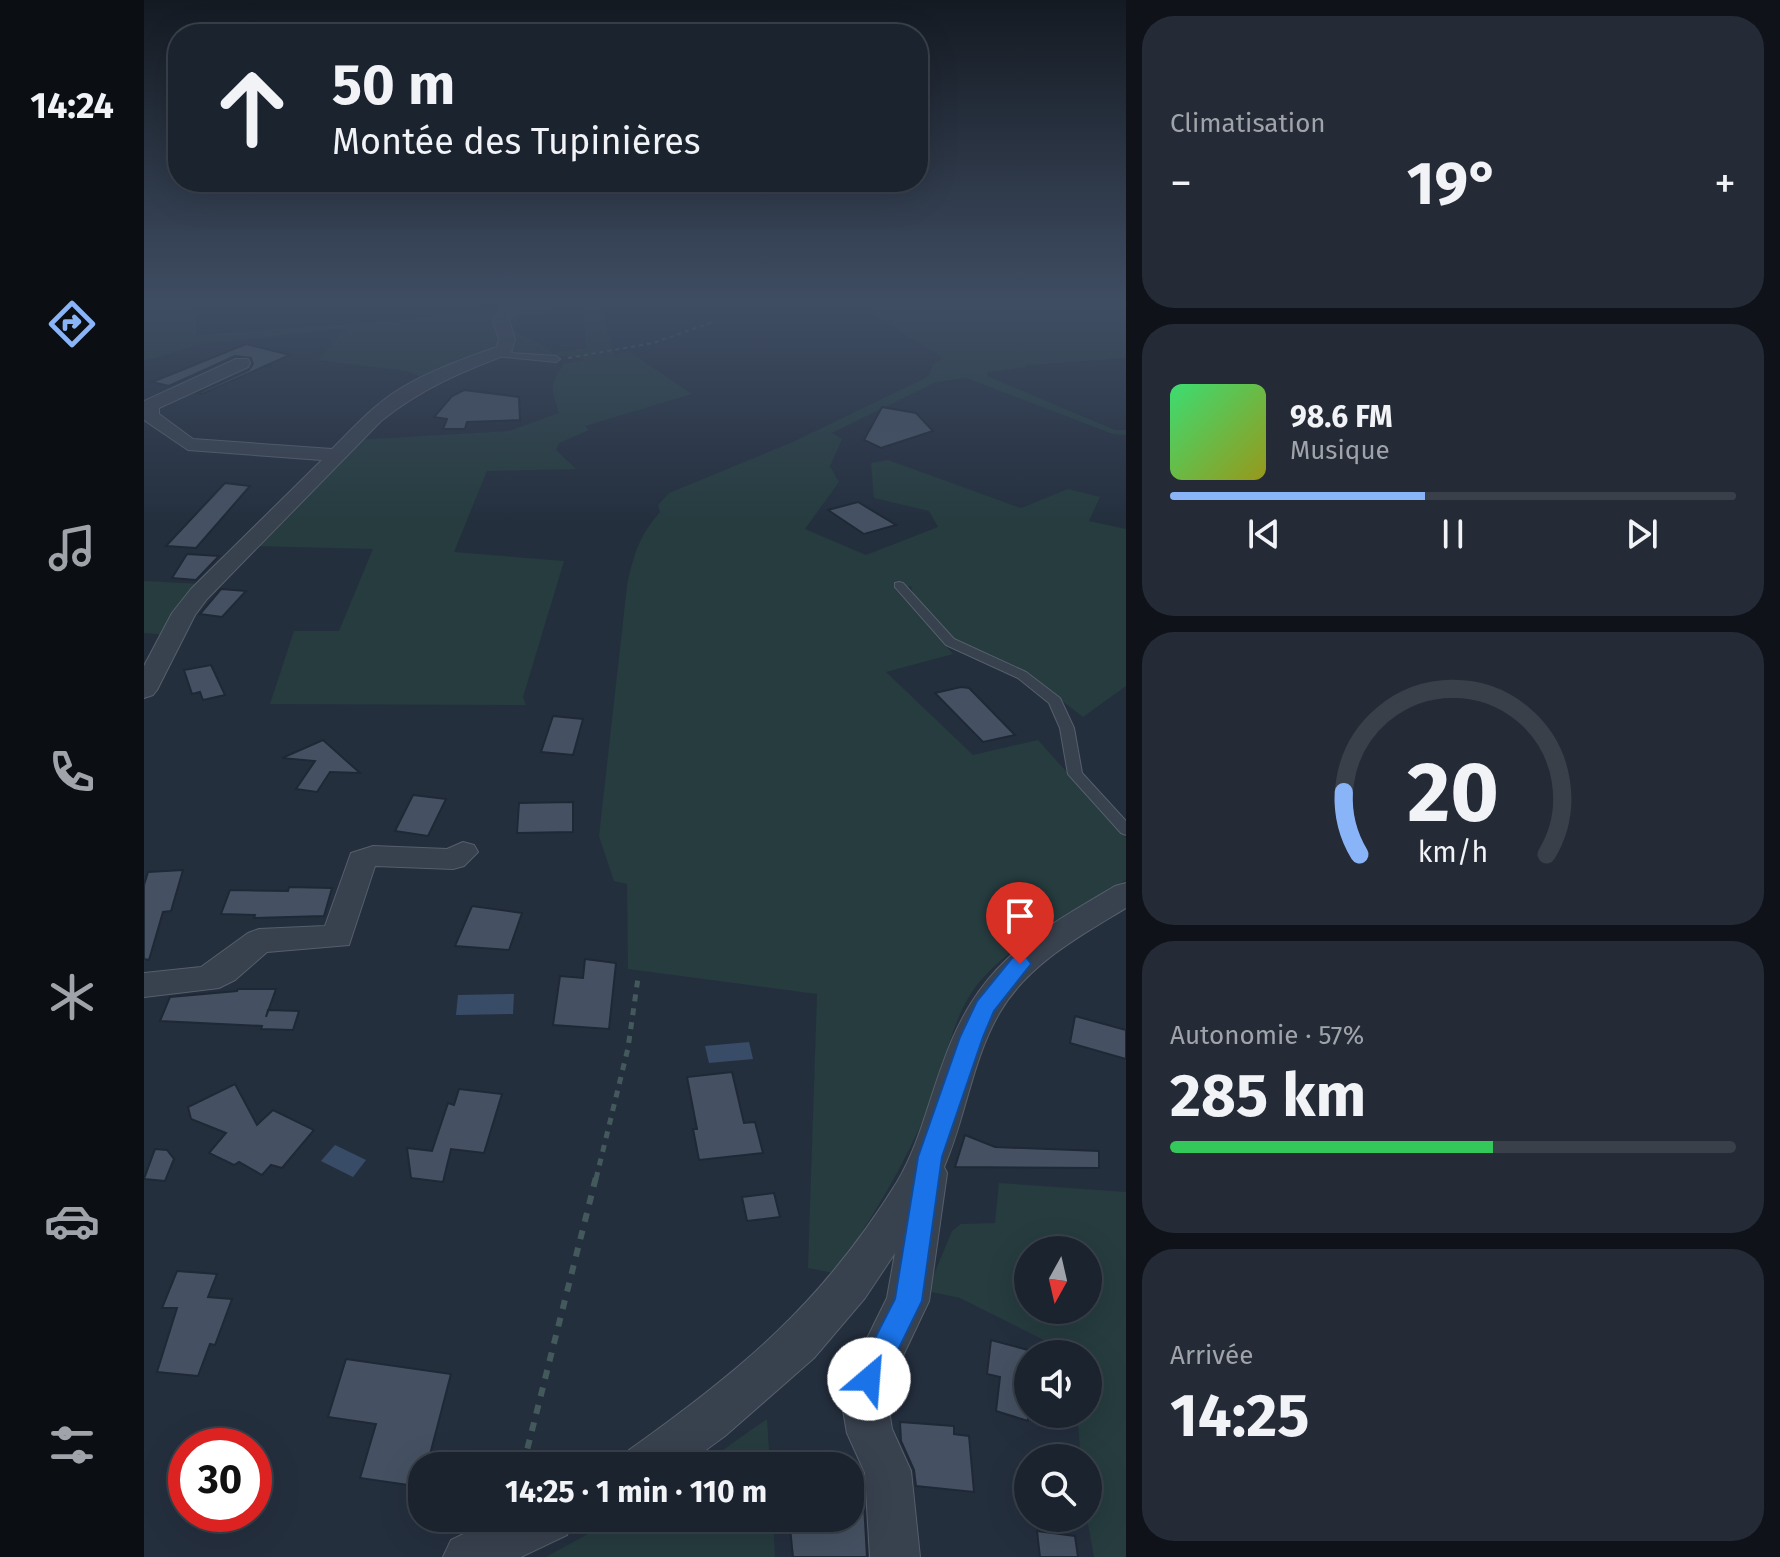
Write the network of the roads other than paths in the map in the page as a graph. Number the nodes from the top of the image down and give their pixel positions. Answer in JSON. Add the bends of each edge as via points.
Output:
{"nodes":[{"id":1,"x":212,"y":377,"type":"edge"},
{"id":2,"x":439,"y":377,"type":"edge"},
{"id":3,"x":336,"y":455,"type":"junction"},
{"id":4,"x":899,"y":585,"type":"dead end"},
{"id":5,"x":144,"y":690,"type":"edge"},
{"id":6,"x":1126,"y":830,"type":"edge"},
{"id":7,"x":463,"y":852,"type":"dead end"},
{"id":8,"x":1126,"y":894,"type":"edge"},
{"id":9,"x":144,"y":985,"type":"edge"},
{"id":10,"x":930,"y":1157,"type":"junction"},
{"id":11,"x":664,"y":1452,"type":"edge"},
{"id":12,"x":521,"y":1532,"type":"edge"},
{"id":13,"x":468,"y":1557,"type":"edge"},
{"id":14,"x":895,"y":1557,"type":"edge"}],
"edges":[{"from":1,"to":3,"type":"street","via":[[150,405],[150,416],[188,444]]},
{"from":2,"to":3,"type":"street","via":[[405,393]]},
{"from":3,"to":5,"type":"street","via":[[199,594]]},
{"from":4,"to":6,"type":"lane","via":[[950,642],[1022,675],[1055,701],[1067,728],[1075,774]]},
{"from":7,"to":9,"type":"street","via":[[453,859],[362,860],[338,937],[259,941],[207,979]]},
{"from":8,"to":10,"type":"street","via":[[1038,948],[999,986],[972,1037]]},
{"from":10,"to":11,"type":"street","via":[[871,1256],[823,1317],[745,1391]]},
{"from":10,"to":14,"type":"street","via":[[908,1301],[869,1379],[866,1410],[870,1433],[888,1471]]},
{"from":12,"to":13,"type":"street"}]}
